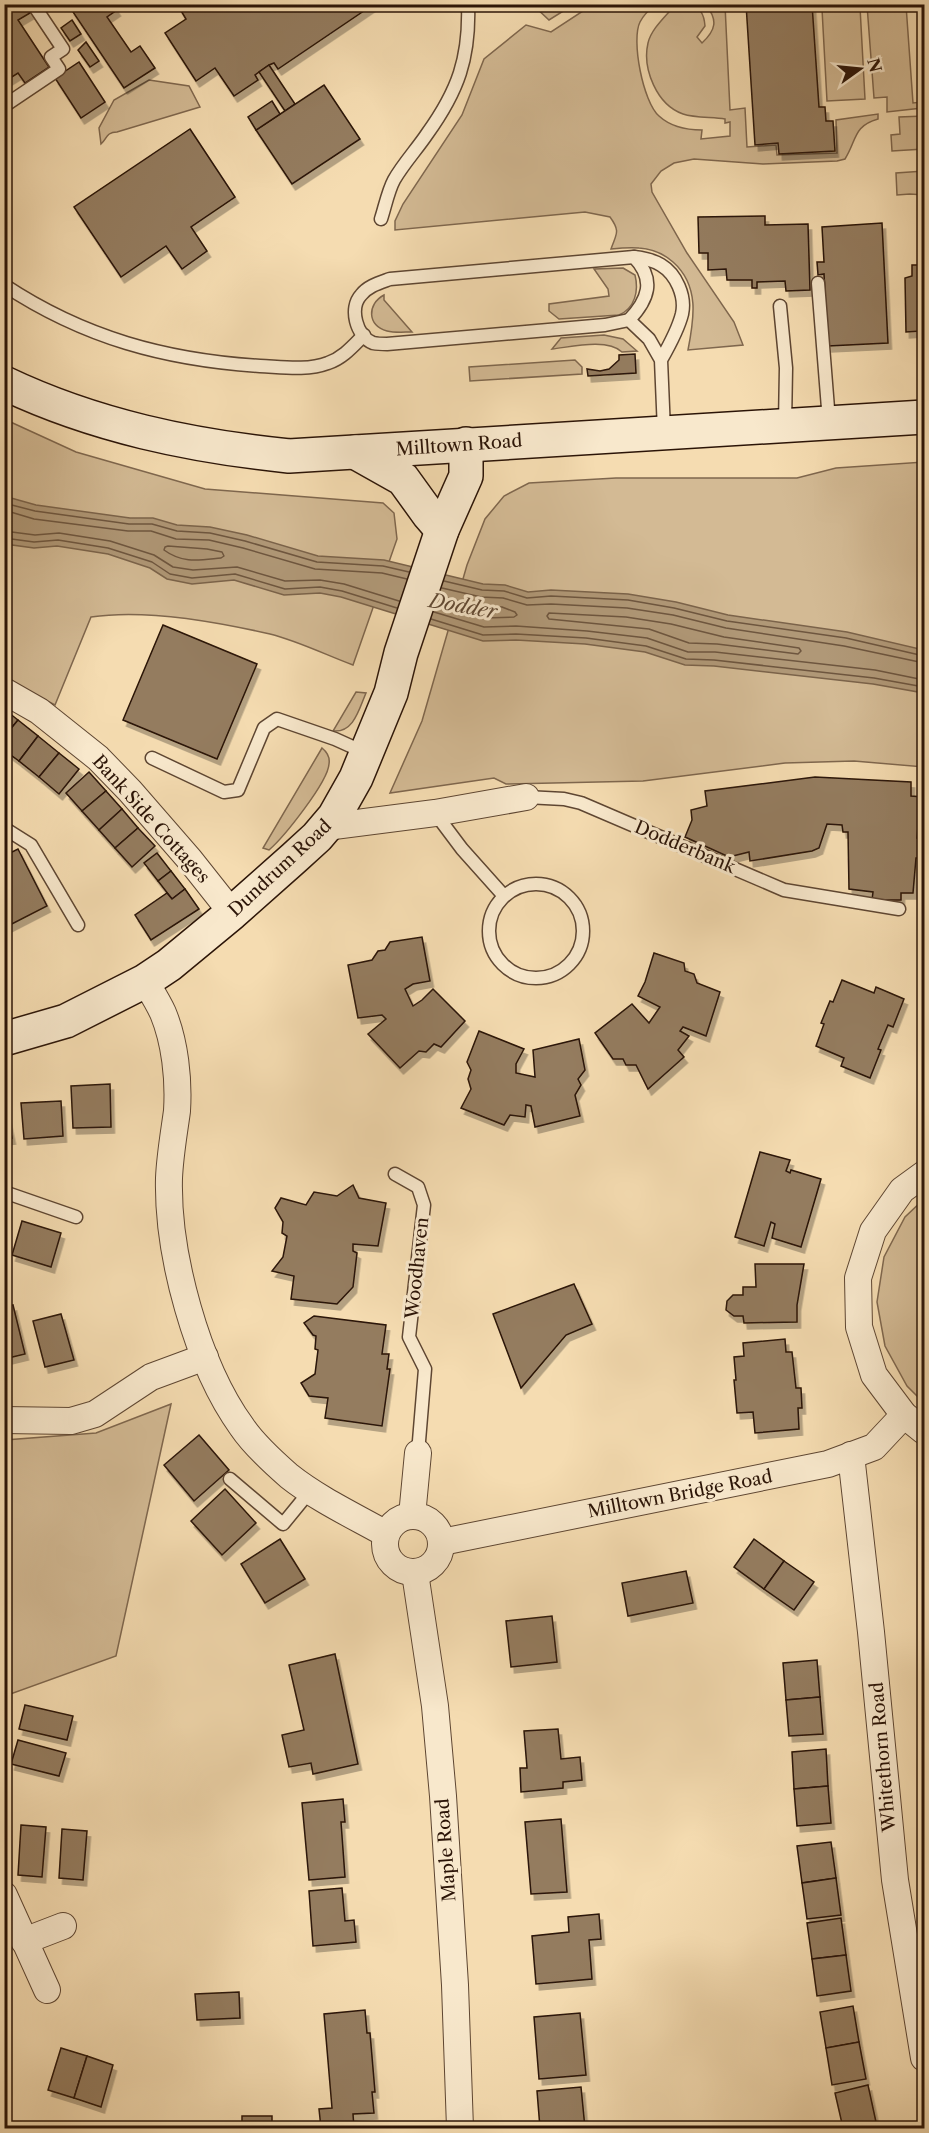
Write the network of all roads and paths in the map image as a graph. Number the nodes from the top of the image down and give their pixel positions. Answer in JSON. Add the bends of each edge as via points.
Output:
{"nodes":[{"id":1,"x":33,"y":4,"type":"edge"},
{"id":2,"x":468,"y":4,"type":"edge"},
{"id":3,"x":4,"y":106,"type":"edge"},
{"id":4,"x":381,"y":219,"type":"dead end"},
{"id":5,"x":634,"y":257,"type":"junction"},
{"id":6,"x":818,"y":283,"type":"dead end"},
{"id":7,"x":4,"y":285,"type":"edge"},
{"id":8,"x":780,"y":306,"type":"dead end"},
{"id":9,"x":629,"y":320,"type":"junction"},
{"id":10,"x":364,"y":335,"type":"junction"},
{"id":11,"x":661,"y":360,"type":"junction"},
{"id":12,"x":4,"y":383,"type":"edge"},
{"id":13,"x":924,"y":417,"type":"edge"},
{"id":14,"x":829,"y":423,"type":"junction"},
{"id":15,"x":785,"y":425,"type":"junction"},
{"id":16,"x":664,"y":432,"type":"junction"},
{"id":17,"x":466,"y":444,"type":"junction"},
{"id":18,"x":356,"y":452,"type":"junction"},
{"id":19,"x":442,"y":530,"type":"junction"},
{"id":20,"x":4,"y":691,"type":"edge"},
{"id":21,"x":367,"y":753,"type":"junction"},
{"id":22,"x":152,"y":758,"type":"dead end"},
{"id":23,"x":526,"y":797,"type":"joint"},
{"id":24,"x":435,"y":813,"type":"junction"},
{"id":25,"x":326,"y":827,"type":"junction"},
{"id":26,"x":4,"y":828,"type":"edge"},
{"id":27,"x":504,"y":896,"type":"junction"},
{"id":28,"x":899,"y":909,"type":"dead end"},
{"id":29,"x":232,"y":913,"type":"junction"},
{"id":30,"x":78,"y":925,"type":"dead end"},
{"id":31,"x":145,"y":981,"type":"junction"},
{"id":32,"x":4,"y":1039,"type":"edge"},
{"id":33,"x":395,"y":1174,"type":"dead end"},
{"id":34,"x":924,"y":1174,"type":"edge"},
{"id":35,"x":4,"y":1192,"type":"edge"},
{"id":36,"x":76,"y":1217,"type":"dead end"},
{"id":37,"x":205,"y":1357,"type":"junction"},
{"id":38,"x":904,"y":1414,"type":"junction"},
{"id":39,"x":4,"y":1420,"type":"edge"},
{"id":40,"x":924,"y":1431,"type":"edge"},
{"id":41,"x":417,"y":1453,"type":"joint"},
{"id":42,"x":851,"y":1455,"type":"junction"},
{"id":43,"x":230,"y":1479,"type":"dead end"},
{"id":44,"x":310,"y":1491,"type":"junction"},
{"id":45,"x":412,"y":1516,"type":"junction"},
{"id":46,"x":386,"y":1534,"type":"junction"},
{"id":47,"x":441,"y":1542,"type":"junction"},
{"id":48,"x":415,"y":1573,"type":"junction"},
{"id":49,"x":4,"y":1895,"type":"edge"},
{"id":50,"x":63,"y":1926,"type":"dead end"},
{"id":51,"x":24,"y":1941,"type":"junction"},
{"id":52,"x":47,"y":1990,"type":"dead end"},
{"id":53,"x":924,"y":2058,"type":"edge"},
{"id":54,"x":460,"y":2128,"type":"edge"}],
"edges":[{"from":1,"to":3,"type":"lane","via":[[63,49],[51,57],[58,69]]},
{"from":2,"to":4,"type":"lane","via":[[468,38],[456,86],[394,180]]},
{"from":5,"to":9,"type":"lane","via":[[647,283],[644,303]]},
{"from":5,"to":10,"type":"lane","via":[[382,282],[366,289],[356,301],[356,322]]},
{"from":5,"to":11,"type":"lane","via":[[659,263],[673,277],[681,295],[682,312]]},
{"from":6,"to":14,"type":"lane"},
{"from":7,"to":10,"type":"lane","via":[[96,333],[150,351],[187,358],[312,367],[334,361]]},
{"from":8,"to":15,"type":"lane","via":[[786,368]]},
{"from":9,"to":10,"type":"lane","via":[[387,344],[371,342]]},
{"from":9,"to":11,"type":"lane"},
{"from":11,"to":16,"type":"lane"},
{"from":12,"to":18,"type":"main road","name":"Milltown Road","via":[[86,416],[159,436],[289,456]]},
{"from":13,"to":14,"type":"main road","name":"Milltown Road"},
{"from":14,"to":15,"type":"main road","name":"Milltown Road"},
{"from":15,"to":16,"type":"main road","name":"Milltown Road"},
{"from":16,"to":17,"type":"main road","name":"Milltown Road"},
{"from":17,"to":18,"type":"main road","name":"Milltown Road"},
{"from":17,"to":19,"type":"main road","name":"Dundrum Road","via":[[466,476]]},
{"from":18,"to":19,"type":"main road","via":[[403,479]]},
{"from":19,"to":21,"type":"main road","name":"Dundrum Road","via":[[391,693]]},
{"from":20,"to":29,"type":"street","name":"Bank Side Cottages","via":[[39,711],[98,758]]},
{"from":21,"to":22,"type":"lane","via":[[277,719],[264,728],[238,790],[224,792]]},
{"from":21,"to":25,"type":"main road","name":"Dundrum Road","via":[[342,805]]},
{"from":23,"to":24,"type":"street","name":"Dodderbank"},
{"from":23,"to":28,"type":"lane","name":"Dodderbank","via":[[581,803],[784,890]]},
{"from":24,"to":25,"type":"street","name":"Dodderbank"},
{"from":24,"to":27,"type":"lane"},
{"from":25,"to":29,"type":"main road","name":"Dundrum Road"},
{"from":26,"to":30,"type":"lane","via":[[31,845]]},
{"from":27,"to":27,"type":"lane","via":[[516,888],[547,884],[572,900],[584,928],[576,958],[565,969],[551,977],[519,976],[495,955],[489,924]]},
{"from":29,"to":31,"type":"main road","name":"Dundrum Road"},
{"from":31,"to":32,"type":"main road","name":"Dundrum Road","via":[[66,1021]]},
{"from":31,"to":37,"type":"street","via":[[163,1013],[172,1044],[177,1076],[169,1180],[172,1226],[178,1270]]},
{"from":33,"to":41,"type":"lane","name":"Woodhaven","via":[[418,1187],[424,1205],[409,1337],[425,1369]]},
{"from":34,"to":38,"type":"street","via":[[902,1190],[873,1231],[858,1278],[859,1327],[874,1375]]},
{"from":35,"to":36,"type":"lane"},
{"from":37,"to":39,"type":"street","via":[[151,1377],[95,1414],[71,1421]]},
{"from":37,"to":44,"type":"street","via":[[242,1429],[289,1476]]},
{"from":38,"to":40,"type":"street"},
{"from":38,"to":42,"type":"street","name":"Milltown Bridge Road","via":[[874,1447]]},
{"from":41,"to":45,"type":"street","name":"Woodhaven"},
{"from":42,"to":47,"type":"street","name":"Milltown Bridge Road","via":[[828,1464]]},
{"from":42,"to":53,"type":"street","name":"Whitethorn Road","via":[[895,1880]]},
{"from":43,"to":44,"type":"lane","via":[[283,1524]]},
{"from":44,"to":46,"type":"street"},
{"from":45,"to":46,"type":"street","via":[[396,1521]]},
{"from":45,"to":47,"type":"street","via":[[435,1526]]},
{"from":46,"to":48,"type":"street","via":[[385,1553],[390,1562],[405,1572]]},
{"from":47,"to":48,"type":"street","via":[[437,1560]]},
{"from":48,"to":54,"type":"street","name":"Maple Road","via":[[435,1706],[443,1796]]},
{"from":49,"to":51,"type":"street"},
{"from":50,"to":51,"type":"street"},
{"from":51,"to":52,"type":"street"}]}
